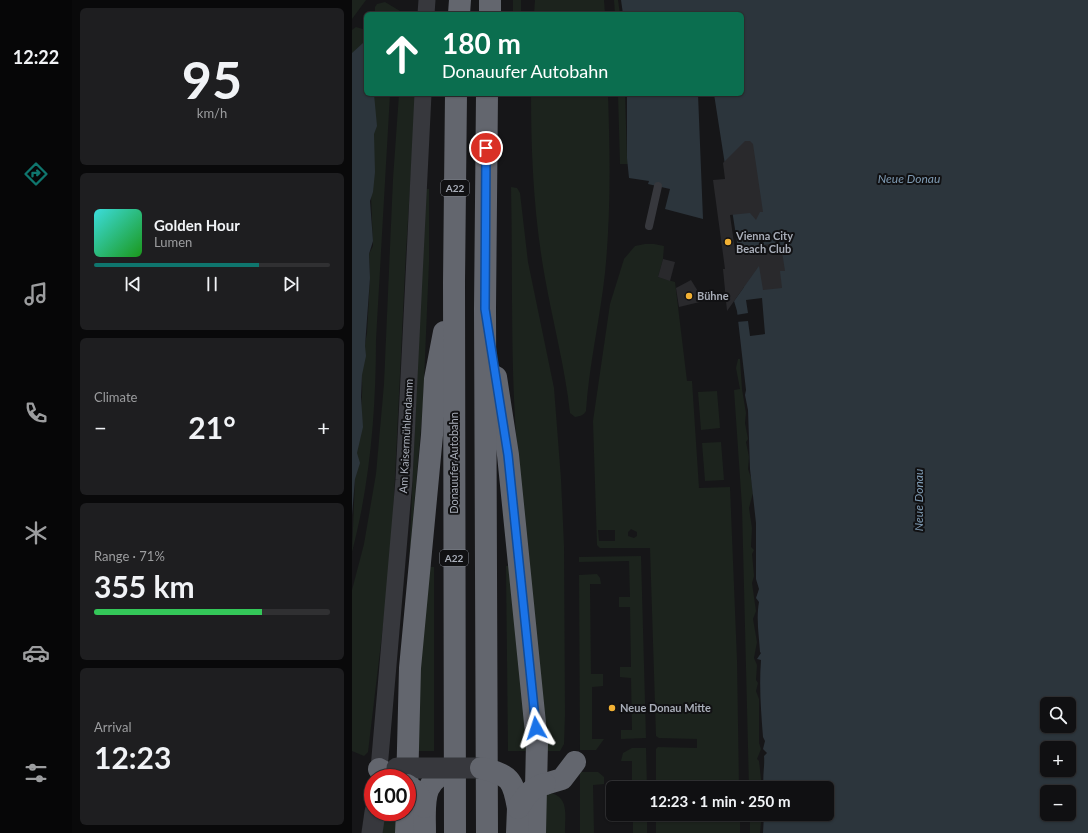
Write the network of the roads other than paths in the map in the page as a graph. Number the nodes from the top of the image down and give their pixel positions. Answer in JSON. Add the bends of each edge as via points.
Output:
{"nodes":[{"id":1,"x":427,"y":0,"type":"edge"},
{"id":2,"x":460,"y":0,"type":"edge"},
{"id":3,"x":490,"y":0,"type":"edge"},
{"id":4,"x":426,"y":12,"type":"edge"},
{"id":5,"x":459,"y":12,"type":"edge"},
{"id":6,"x":490,"y":12,"type":"edge"},
{"id":7,"x":423,"y":96,"type":"edge"},
{"id":8,"x":456,"y":96,"type":"edge"},
{"id":9,"x":487,"y":96,"type":"edge"},
{"id":10,"x":658,"y":186,"type":"dead end"},
{"id":11,"x":649,"y":226,"type":"dead end"},
{"id":12,"x":454,"y":282,"type":"junction"},
{"id":13,"x":485,"y":309,"type":"junction"},
{"id":14,"x":575,"y":762,"type":"dead end"},
{"id":15,"x":455,"y":768,"type":"junction"},
{"id":16,"x":481,"y":768,"type":"joint"},
{"id":17,"x":391,"y":769,"type":"edge"},
{"id":18,"x":408,"y":769,"type":"edge"},
{"id":19,"x":416,"y":773,"type":"edge"},
{"id":20,"x":518,"y":808,"type":"junction"},
{"id":21,"x":416,"y":810,"type":"edge"},
{"id":22,"x":374,"y":821,"type":"edge"},
{"id":23,"x":411,"y":821,"type":"edge"},
{"id":24,"x":372,"y":833,"type":"edge"},
{"id":25,"x":406,"y":833,"type":"edge"},
{"id":26,"x":425,"y":833,"type":"edge"},
{"id":27,"x":455,"y":833,"type":"edge"},
{"id":28,"x":487,"y":833,"type":"edge"},
{"id":29,"x":517,"y":833,"type":"edge"},
{"id":30,"x":535,"y":833,"type":"edge"}],
"edges":[{"from":1,"to":4,"type":"street"},
{"from":2,"to":5,"type":"highway"},
{"from":3,"to":6,"type":"highway"},
{"from":7,"to":17,"type":"street","name":"Am Kaisermühlendamm"},
{"from":8,"to":12,"type":"highway","name":"Donauufer Autobahn","number":"A22"},
{"from":9,"to":13,"type":"highway","number":"A22"},
{"from":10,"to":11,"type":"lane"},
{"from":12,"to":18,"type":"highway","via":[[435,379],[410,668]]},
{"from":12,"to":27,"type":"highway","name":"Donauufer Autobahn","number":"A22"},
{"from":13,"to":28,"type":"highway","number":"A22"},
{"from":13,"to":30,"type":"highway","via":[[508,455],[537,743]]},
{"from":14,"to":20,"type":"highway","bridge":true,"via":[[562,779],[530,790]]},
{"from":15,"to":16,"type":"street","bridge":true},
{"from":15,"to":19,"type":"street","bridge":true},
{"from":15,"to":21,"type":"highway","bridge":true,"via":[[441,773],[432,781]]},
{"from":16,"to":20,"type":"highway","bridge":true,"via":[[507,776],[513,784]]},
{"from":20,"to":29,"type":"highway"},
{"from":21,"to":26,"type":"highway"},
{"from":22,"to":24,"type":"street"},
{"from":23,"to":25,"type":"highway"}]}
